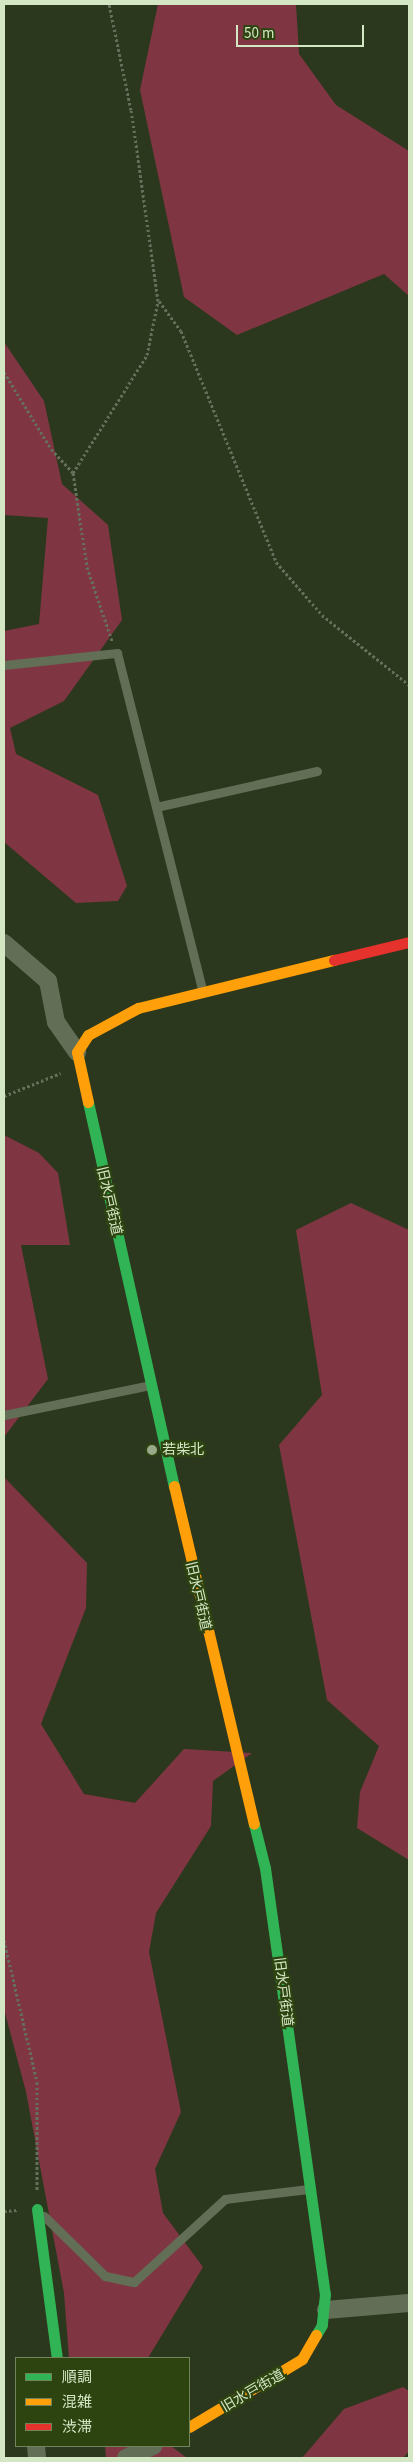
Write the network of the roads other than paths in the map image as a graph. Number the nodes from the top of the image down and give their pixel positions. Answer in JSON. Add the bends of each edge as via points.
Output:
{"nodes":[{"id":1,"x":4,"y":665,"type":"edge"},
{"id":2,"x":317,"y":771,"type":"dead end"},
{"id":3,"x":156,"y":807,"type":"junction"},
{"id":4,"x":409,"y":942,"type":"edge"},
{"id":5,"x":4,"y":943,"type":"edge"},
{"id":6,"x":202,"y":990,"type":"junction"},
{"id":7,"x":78,"y":1059,"type":"junction"},
{"id":8,"x":151,"y":1384,"type":"junction"},
{"id":9,"x":4,"y":1415,"type":"edge"},
{"id":10,"x":308,"y":2189,"type":"junction"},
{"id":11,"x":37,"y":2209,"type":"joint"},
{"id":12,"x":409,"y":2303,"type":"edge"},
{"id":13,"x":326,"y":2310,"type":"junction"},
{"id":14,"x":57,"y":2357,"type":"edge"},
{"id":15,"x":190,"y":2427,"type":"edge"},
{"id":16,"x":151,"y":2447,"type":"edge"},
{"id":17,"x":126,"y":2458,"type":"edge"}],
"edges":[{"from":1,"to":3,"type":"lane","via":[[117,653]]},
{"from":2,"to":3,"type":"lane"},
{"from":3,"to":6,"type":"lane"},
{"from":4,"to":6,"type":"street"},
{"from":5,"to":7,"type":"street","via":[[48,981],[56,1022]]},
{"from":6,"to":7,"type":"street","via":[[138,1008],[88,1035]]},
{"from":7,"to":8,"type":"street","name":"旧水戸街道"},
{"from":8,"to":9,"type":"lane"},
{"from":8,"to":10,"type":"street","name":"旧水戸街道","via":[[265,1868]]},
{"from":10,"to":11,"type":"lane","via":[[225,2199],[134,2282],[105,2276]]},
{"from":10,"to":13,"type":"street","name":"旧水戸街道"},
{"from":11,"to":14,"type":"street"},
{"from":12,"to":13,"type":"street"},
{"from":13,"to":15,"type":"street","name":"旧水戸街道","via":[[319,2334],[302,2359]]},
{"from":16,"to":17,"type":"street"}]}
